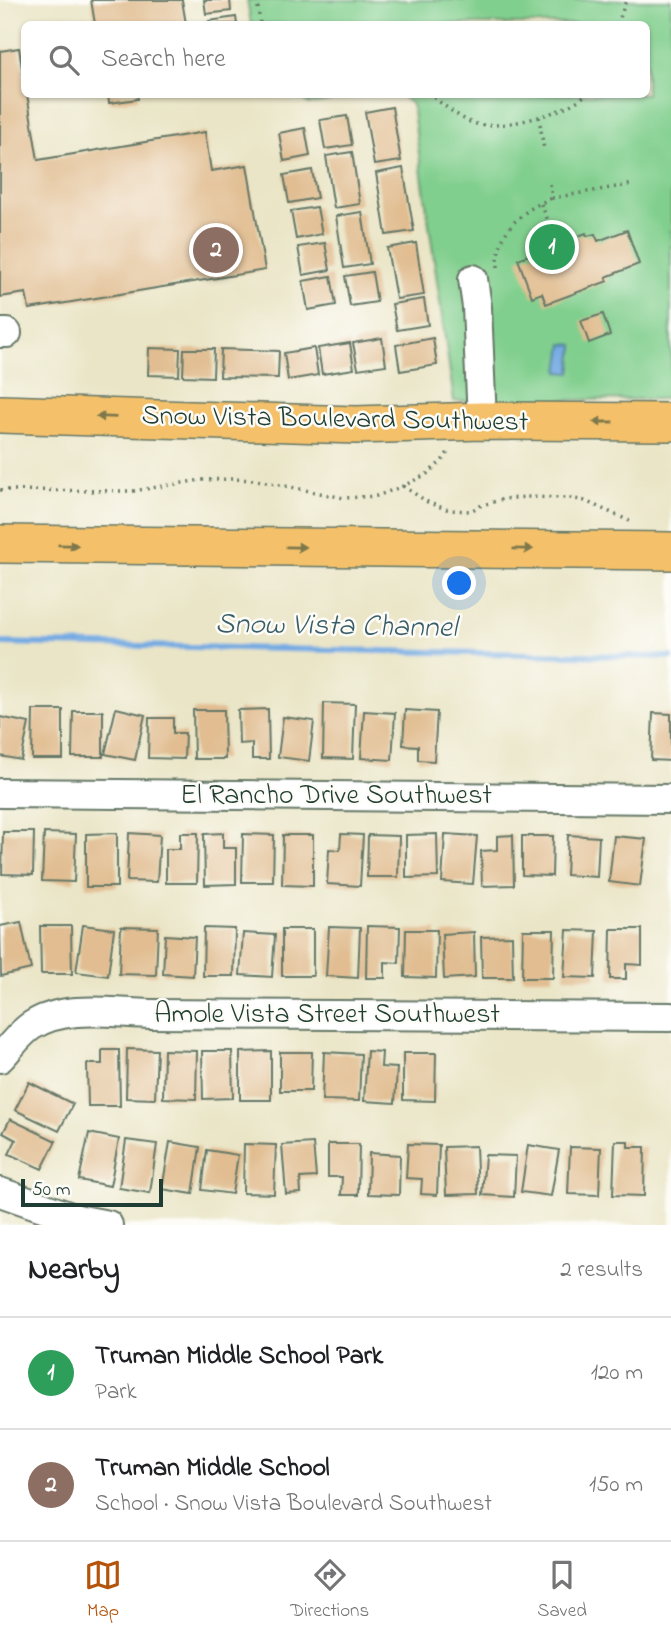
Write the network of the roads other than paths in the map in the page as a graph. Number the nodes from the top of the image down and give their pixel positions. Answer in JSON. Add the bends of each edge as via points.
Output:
{"nodes":[{"id":1,"x":473,"y":279,"type":"dead end"},
{"id":2,"x":0,"y":414,"type":"edge"},
{"id":3,"x":671,"y":422,"type":"edge"},
{"id":4,"x":468,"y":431,"type":"junction"},
{"id":5,"x":0,"y":544,"type":"edge"},
{"id":6,"x":671,"y":551,"type":"edge"},
{"id":7,"x":0,"y":793,"type":"edge"},
{"id":8,"x":671,"y":799,"type":"edge"},
{"id":9,"x":671,"y":1017,"type":"edge"},
{"id":10,"x":0,"y":1058,"type":"edge"},
{"id":11,"x":0,"y":1192,"type":"edge"},
{"id":12,"x":108,"y":1225,"type":"edge"}],
"edges":[{"from":1,"to":4,"type":"street","via":[[477,307]]},
{"from":4,"to":2,"type":"main road","name":"Snow Vista Boulevard Southwest","one_way":true},
{"from":3,"to":4,"type":"main road","name":"Snow Vista Boulevard Southwest","one_way":true},
{"from":5,"to":6,"type":"main road","one_way":true},
{"from":7,"to":8,"type":"street","name":"El Rancho Drive Southwest"},
{"from":9,"to":10,"type":"street","name":"Amole Vista Street Southwest","via":[[76,1012],[30,1027]]},
{"from":11,"to":12,"type":"street"}]}
